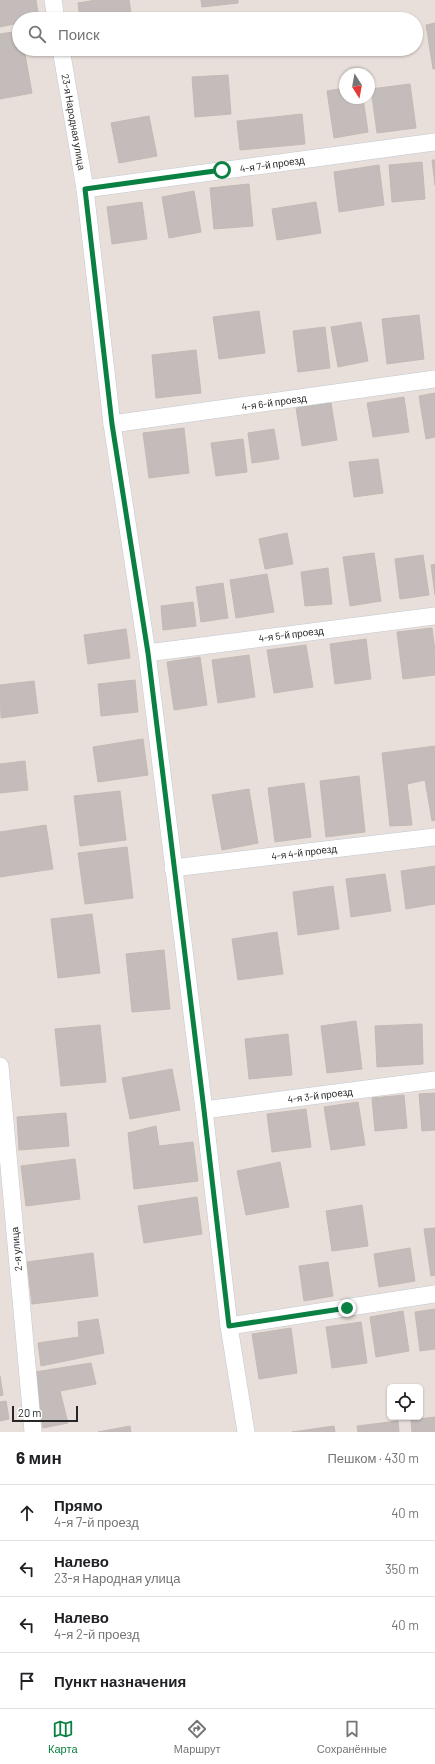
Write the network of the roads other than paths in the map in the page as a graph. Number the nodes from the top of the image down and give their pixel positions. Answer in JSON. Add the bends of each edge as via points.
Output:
{"nodes":[{"id":1,"x":53,"y":0,"type":"edge"},
{"id":2,"x":55,"y":12,"type":"edge"},
{"id":3,"x":62,"y":56,"type":"edge"},
{"id":4,"x":435,"y":142,"type":"edge"},
{"id":5,"x":85,"y":189,"type":"junction"},
{"id":6,"x":435,"y":380,"type":"edge"},
{"id":7,"x":112,"y":424,"type":"junction"},
{"id":8,"x":435,"y":616,"type":"edge"},
{"id":9,"x":148,"y":653,"type":"junction"},
{"id":10,"x":435,"y":837,"type":"edge"},
{"id":11,"x":173,"y":868,"type":"junction"},
{"id":12,"x":0,"y":1066,"type":"edge"},
{"id":13,"x":435,"y":1080,"type":"edge"},
{"id":14,"x":204,"y":1110,"type":"junction"},
{"id":15,"x":435,"y":1294,"type":"edge"},
{"id":16,"x":229,"y":1326,"type":"junction"},
{"id":17,"x":33,"y":1432,"type":"edge"},
{"id":18,"x":246,"y":1432,"type":"edge"}],
"edges":[{"from":1,"to":2,"type":"street"},
{"from":3,"to":5,"type":"street","name":"23-я Народная улица"},
{"from":4,"to":5,"type":"street","name":"4-я 7-й проезд"},
{"from":5,"to":7,"type":"street","name":"23-я Народная улица"},
{"from":6,"to":7,"type":"street","name":"4-я 6-й проезд"},
{"from":7,"to":9,"type":"street","name":"23-я Народная улица"},
{"from":8,"to":9,"type":"street","name":"4-я 5-й проезд"},
{"from":9,"to":11,"type":"street","name":"23-я Народная улица"},
{"from":10,"to":11,"type":"street","name":"4-я 4-й проезд"},
{"from":11,"to":14,"type":"street","name":"23-я Народная улица"},
{"from":12,"to":17,"type":"street","name":"2-я улица"},
{"from":13,"to":14,"type":"street","name":"4-я 3-й проезд"},
{"from":14,"to":16,"type":"street","name":"23-я Народная улица"},
{"from":15,"to":16,"type":"street"},
{"from":16,"to":18,"type":"street","name":"23-я Народная улица"}]}
